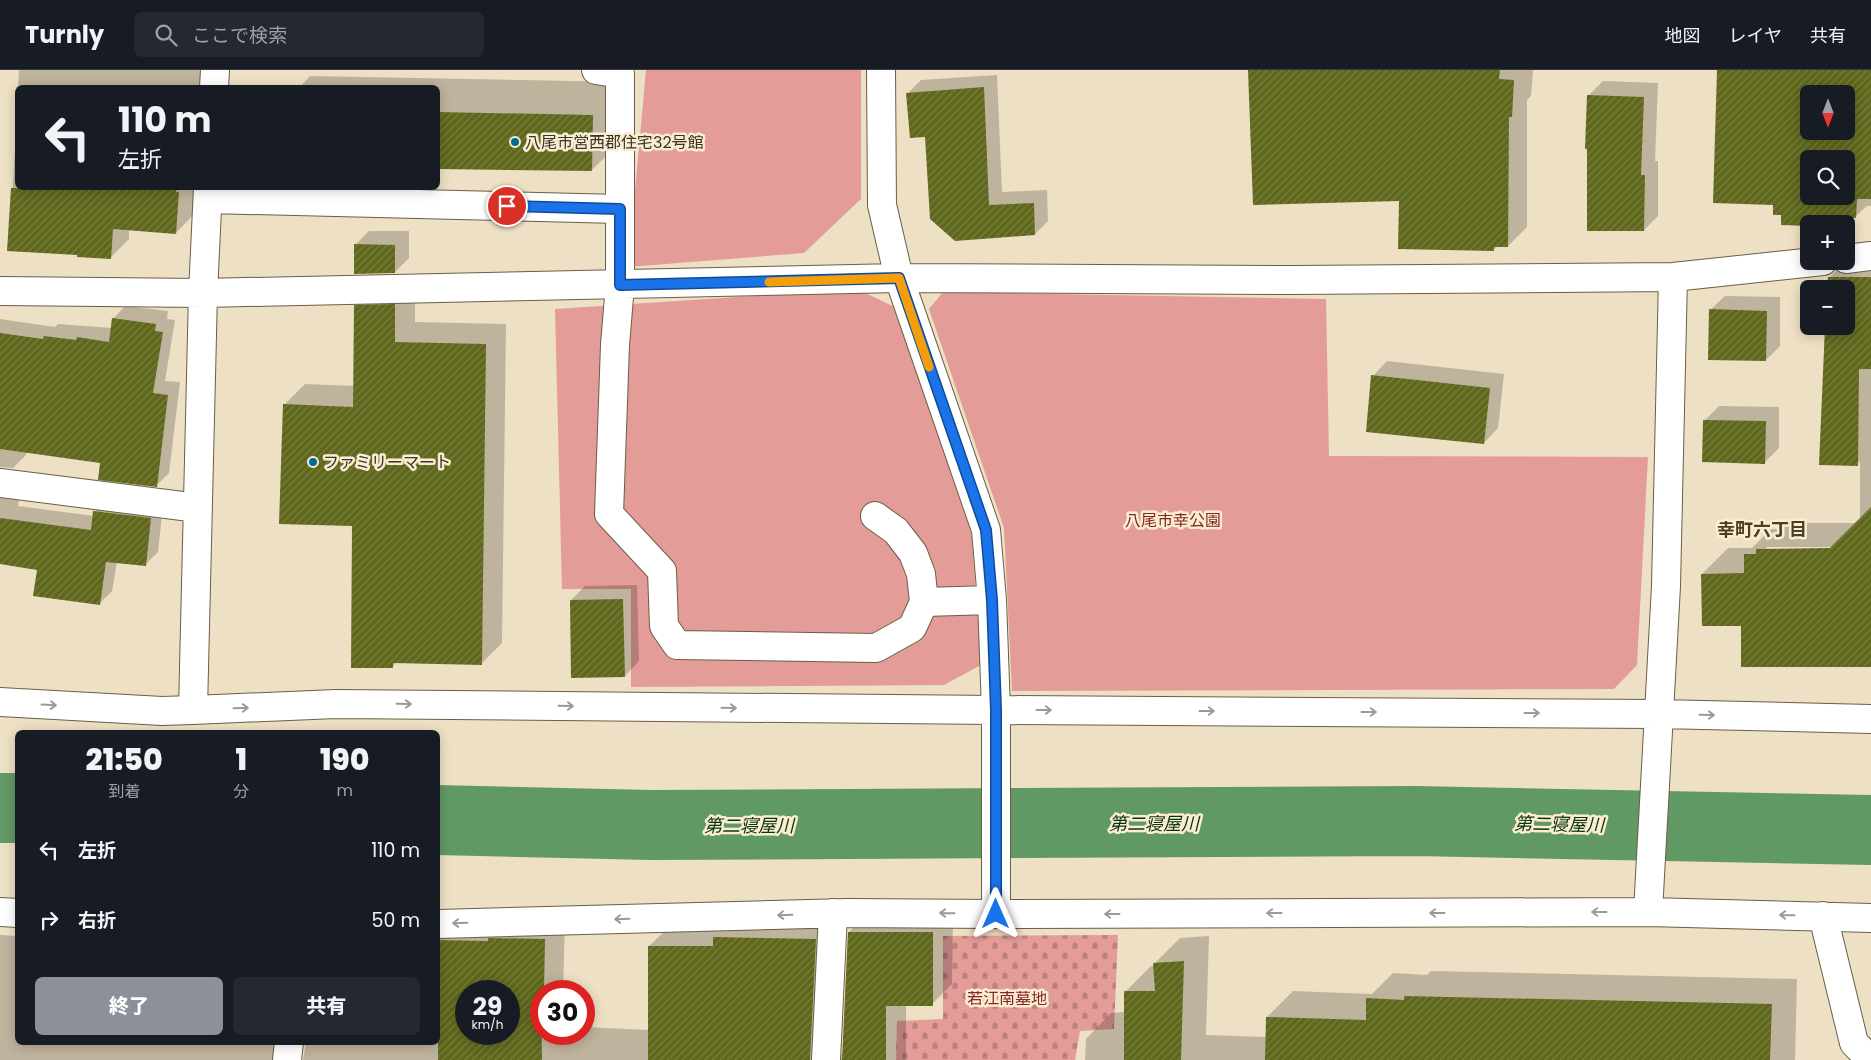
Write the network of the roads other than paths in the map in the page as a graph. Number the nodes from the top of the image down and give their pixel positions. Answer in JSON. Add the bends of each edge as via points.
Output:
{"nodes":[{"id":1,"x":215,"y":70,"type":"edge"},
{"id":2,"x":596,"y":70,"type":"edge"},
{"id":3,"x":881,"y":70,"type":"edge"},
{"id":4,"x":214,"y":85,"type":"edge"},
{"id":5,"x":208,"y":193,"type":"edge"},
{"id":6,"x":620,"y":209,"type":"junction"},
{"id":7,"x":1871,"y":256,"type":"edge"},
{"id":8,"x":1855,"y":258,"type":"edge"},
{"id":9,"x":1800,"y":264,"type":"edge"},
{"id":10,"x":899,"y":278,"type":"junction"},
{"id":11,"x":1673,"y":278,"type":"junction"},
{"id":12,"x":620,"y":285,"type":"junction"},
{"id":13,"x":0,"y":291,"type":"edge"},
{"id":14,"x":203,"y":293,"type":"junction"},
{"id":15,"x":0,"y":483,"type":"edge"},
{"id":16,"x":198,"y":508,"type":"junction"},
{"id":17,"x":875,"y":516,"type":"dead end"},
{"id":18,"x":992,"y":600,"type":"junction"},
{"id":19,"x":924,"y":602,"type":"junction"},
{"id":20,"x":0,"y":702,"type":"edge"},
{"id":21,"x":193,"y":710,"type":"junction"},
{"id":22,"x":996,"y":710,"type":"junction"},
{"id":23,"x":1659,"y":714,"type":"junction"},
{"id":24,"x":1871,"y":719,"type":"edge"},
{"id":25,"x":161,"y":722,"type":"edge"},
{"id":26,"x":0,"y":912,"type":"edge"},
{"id":27,"x":1648,"y":912,"type":"junction"},
{"id":28,"x":15,"y":913,"type":"edge"},
{"id":29,"x":833,"y":913,"type":"junction"},
{"id":30,"x":996,"y":914,"type":"junction"},
{"id":31,"x":1823,"y":916,"type":"junction"},
{"id":32,"x":1871,"y":918,"type":"edge"},
{"id":33,"x":440,"y":924,"type":"edge"},
{"id":34,"x":289,"y":1045,"type":"edge"},
{"id":35,"x":287,"y":1060,"type":"edge"},
{"id":36,"x":826,"y":1060,"type":"edge"},
{"id":37,"x":1871,"y":1060,"type":"edge"}],
"edges":[{"from":1,"to":4,"type":"street"},
{"from":2,"to":6,"type":"street","via":[[620,74]]},
{"from":3,"to":10,"type":"street","via":[[882,205]]},
{"from":5,"to":6,"type":"street"},
{"from":5,"to":14,"type":"street"},
{"from":6,"to":12,"type":"street"},
{"from":7,"to":8,"type":"street"},
{"from":9,"to":11,"type":"street"},
{"from":10,"to":11,"type":"street"},
{"from":10,"to":12,"type":"street"},
{"from":10,"to":18,"type":"street","via":[[986,530]]},
{"from":11,"to":23,"type":"street","via":[[1666,586]]},
{"from":12,"to":14,"type":"street"},
{"from":12,"to":19,"type":"street","via":[[610,514],[662,571],[664,626],[677,645],[876,648],[912,628]]},
{"from":13,"to":14,"type":"street"},
{"from":14,"to":16,"type":"street"},
{"from":15,"to":16,"type":"street"},
{"from":16,"to":21,"type":"street"},
{"from":17,"to":19,"type":"street","via":[[896,531],[913,553],[921,574]]},
{"from":18,"to":19,"type":"street"},
{"from":18,"to":22,"type":"street"},
{"from":20,"to":25,"type":"street","one_way":true},
{"from":21,"to":22,"type":"street","one_way":true,"via":[[346,704]]},
{"from":21,"to":25,"type":"street"},
{"from":22,"to":23,"type":"street","one_way":true},
{"from":22,"to":30,"type":"street"},
{"from":23,"to":24,"type":"street","one_way":true},
{"from":23,"to":27,"type":"street"},
{"from":26,"to":28,"type":"street"},
{"from":27,"to":30,"type":"street","one_way":true},
{"from":31,"to":27,"type":"street","one_way":true},
{"from":30,"to":29,"type":"street","one_way":true},
{"from":29,"to":33,"type":"street","one_way":true},
{"from":29,"to":36,"type":"street"},
{"from":31,"to":32,"type":"street"},
{"from":31,"to":37,"type":"street","via":[[1854,1043]]},
{"from":34,"to":35,"type":"street"}]}
